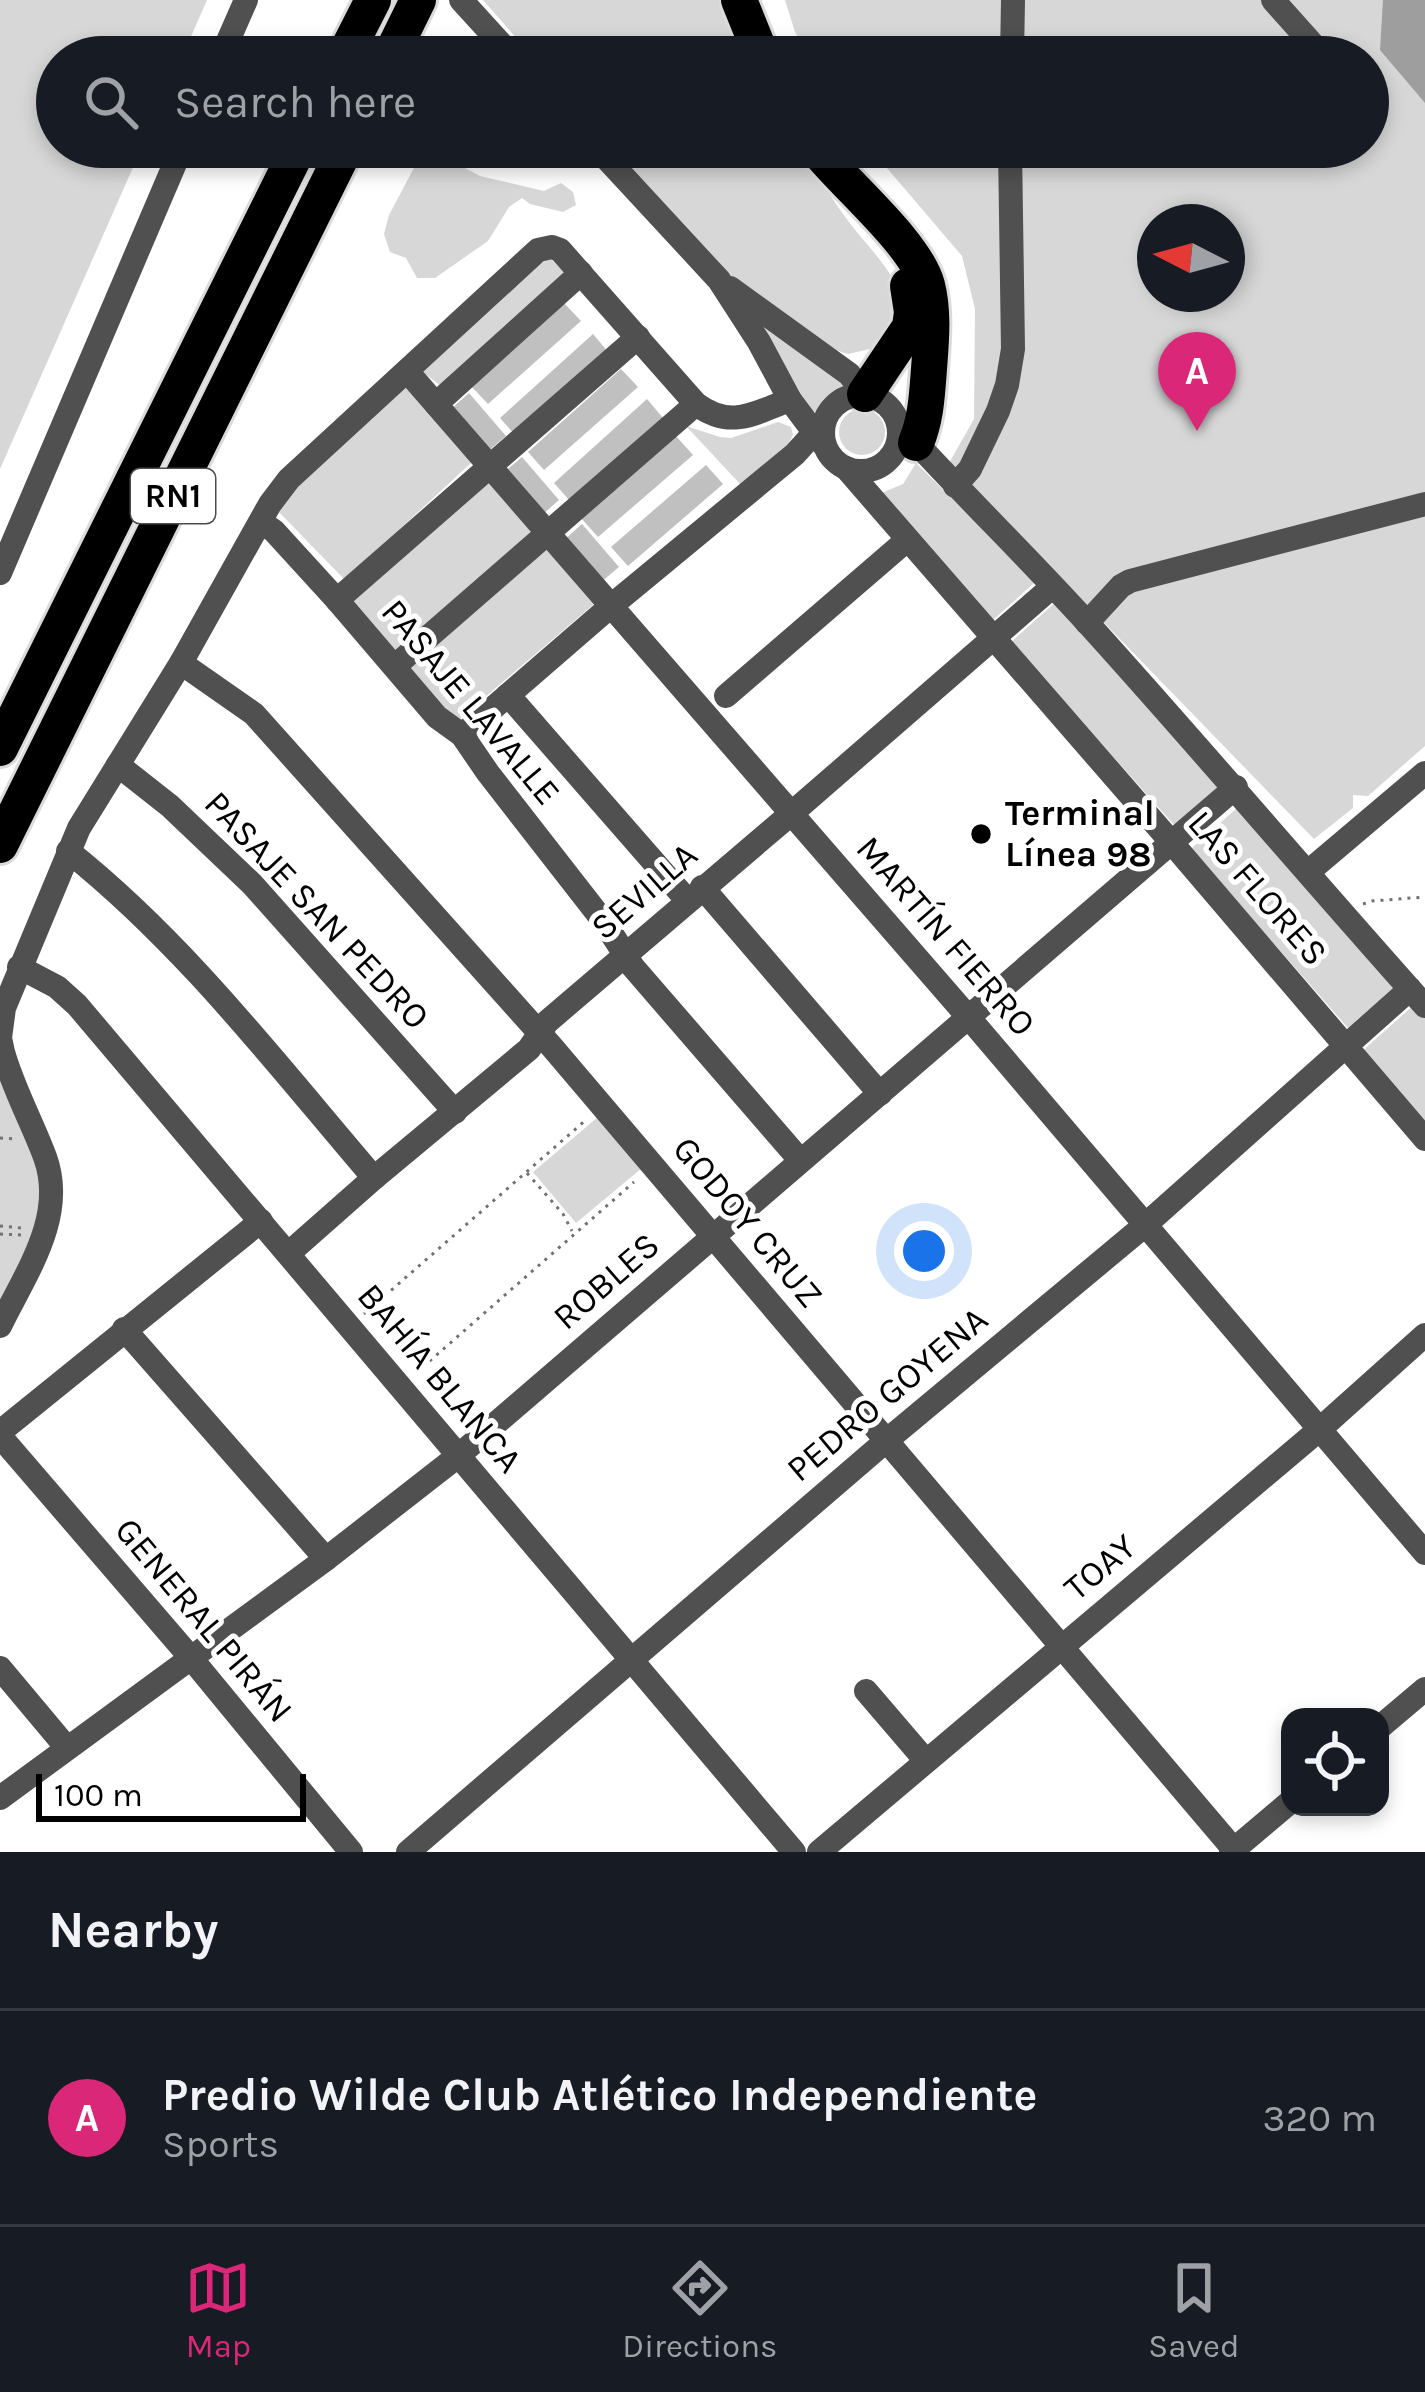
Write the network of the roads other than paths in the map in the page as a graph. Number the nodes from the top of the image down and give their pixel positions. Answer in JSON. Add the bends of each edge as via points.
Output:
{"nodes":[{"id":1,"x":246,"y":0,"type":"edge"},
{"id":2,"x":373,"y":0,"type":"edge"},
{"id":3,"x":418,"y":0,"type":"edge"},
{"id":4,"x":461,"y":0,"type":"edge"},
{"id":5,"x":739,"y":0,"type":"edge"},
{"id":6,"x":1013,"y":0,"type":"edge"},
{"id":7,"x":1273,"y":0,"type":"edge"},
{"id":8,"x":230,"y":36,"type":"edge"},
{"id":9,"x":355,"y":36,"type":"edge"},
{"id":10,"x":400,"y":36,"type":"edge"},
{"id":11,"x":494,"y":36,"type":"edge"},
{"id":12,"x":754,"y":36,"type":"edge"},
{"id":13,"x":1012,"y":36,"type":"edge"},
{"id":14,"x":1305,"y":36,"type":"edge"},
{"id":15,"x":173,"y":168,"type":"edge"},
{"id":16,"x":288,"y":168,"type":"edge"},
{"id":17,"x":336,"y":168,"type":"edge"},
{"id":18,"x":615,"y":168,"type":"edge"},
{"id":19,"x":832,"y":168,"type":"edge"},
{"id":20,"x":1010,"y":168,"type":"edge"},
{"id":21,"x":840,"y":178,"type":"junction"},
{"id":22,"x":581,"y":273,"type":"junction"},
{"id":23,"x":719,"y":280,"type":"junction"},
{"id":24,"x":638,"y":337,"type":"junction"},
{"id":25,"x":407,"y":371,"type":"junction"},
{"id":26,"x":865,"y":394,"type":"junction"},
{"id":27,"x":790,"y":400,"type":"junction"},
{"id":28,"x":436,"y":404,"type":"junction"},
{"id":29,"x":696,"y":404,"type":"junction"},
{"id":30,"x":821,"y":433,"type":"junction"},
{"id":31,"x":907,"y":433,"type":"junction"},
{"id":32,"x":490,"y":467,"type":"junction"},
{"id":33,"x":846,"y":468,"type":"junction"},
{"id":34,"x":955,"y":486,"type":"junction"},
{"id":35,"x":1425,"y":504,"type":"edge"},
{"id":36,"x":261,"y":522,"type":"junction"},
{"id":37,"x":547,"y":535,"type":"junction"},
{"id":38,"x":907,"y":540,"type":"junction"},
{"id":39,"x":0,"y":573,"type":"edge"},
{"id":40,"x":84,"y":578,"type":"junction"},
{"id":41,"x":1052,"y":586,"type":"junction"},
{"id":42,"x":337,"y":600,"type":"junction"},
{"id":43,"x":610,"y":606,"type":"junction"},
{"id":44,"x":1087,"y":622,"type":"junction"},
{"id":45,"x":992,"y":640,"type":"junction"},
{"id":46,"x":181,"y":663,"type":"junction"},
{"id":47,"x":395,"y":667,"type":"junction"},
{"id":48,"x":508,"y":695,"type":"junction"},
{"id":49,"x":725,"y":696,"type":"dead end"},
{"id":50,"x":0,"y":707,"type":"edge"},
{"id":51,"x":462,"y":735,"type":"junction"},
{"id":52,"x":0,"y":748,"type":"edge"},
{"id":53,"x":118,"y":765,"type":"junction"},
{"id":54,"x":1425,"y":773,"type":"edge"},
{"id":55,"x":1236,"y":787,"type":"junction"},
{"id":56,"x":792,"y":814,"type":"junction"},
{"id":57,"x":8,"y":828,"type":"edge"},
{"id":58,"x":1172,"y":843,"type":"junction"},
{"id":59,"x":68,"y":850,"type":"junction"},
{"id":60,"x":1308,"y":872,"type":"junction"},
{"id":61,"x":0,"y":881,"type":"edge"},
{"id":62,"x":694,"y":894,"type":"junction"},
{"id":63,"x":625,"y":955,"type":"junction"},
{"id":64,"x":19,"y":967,"type":"junction"},
{"id":65,"x":1418,"y":997,"type":"edge"},
{"id":66,"x":970,"y":1019,"type":"junction"},
{"id":67,"x":538,"y":1032,"type":"junction"},
{"id":68,"x":1347,"y":1046,"type":"junction"},
{"id":69,"x":880,"y":1094,"type":"junction"},
{"id":70,"x":455,"y":1112,"type":"junction"},
{"id":71,"x":1425,"y":1139,"type":"edge"},
{"id":72,"x":800,"y":1160,"type":"junction"},
{"id":73,"x":374,"y":1178,"type":"junction"},
{"id":74,"x":261,"y":1221,"type":"junction"},
{"id":75,"x":1144,"y":1226,"type":"junction"},
{"id":76,"x":714,"y":1235,"type":"junction"},
{"id":77,"x":289,"y":1253,"type":"junction"},
{"id":78,"x":0,"y":1326,"type":"edge"},
{"id":79,"x":124,"y":1329,"type":"junction"},
{"id":80,"x":1425,"y":1336,"type":"edge"},
{"id":81,"x":1320,"y":1429,"type":"junction"},
{"id":82,"x":0,"y":1434,"type":"edge"},
{"id":83,"x":886,"y":1441,"type":"junction"},
{"id":84,"x":458,"y":1456,"type":"junction"},
{"id":85,"x":1425,"y":1552,"type":"edge"},
{"id":86,"x":326,"y":1559,"type":"junction"},
{"id":87,"x":1062,"y":1646,"type":"junction"},
{"id":88,"x":191,"y":1658,"type":"junction"},
{"id":89,"x":630,"y":1660,"type":"junction"},
{"id":90,"x":0,"y":1668,"type":"edge"},
{"id":91,"x":1425,"y":1689,"type":"edge"},
{"id":92,"x":866,"y":1691,"type":"dead end"},
{"id":93,"x":1389,"y":1719,"type":"edge"},
{"id":94,"x":67,"y":1748,"type":"junction"},
{"id":95,"x":926,"y":1761,"type":"junction"},
{"id":96,"x":0,"y":1798,"type":"edge"},
{"id":97,"x":1281,"y":1810,"type":"edge"},
{"id":98,"x":1234,"y":1851,"type":"edge"},
{"id":99,"x":351,"y":1852,"type":"edge"},
{"id":100,"x":407,"y":1852,"type":"edge"},
{"id":101,"x":794,"y":1852,"type":"edge"},
{"id":102,"x":819,"y":1852,"type":"edge"}],
"edges":[{"from":1,"to":8,"type":"street"},
{"from":2,"to":9,"type":"highway"},
{"from":3,"to":10,"type":"highway"},
{"from":4,"to":11,"type":"street"},
{"from":5,"to":12,"type":"highway"},
{"from":6,"to":13,"type":"street"},
{"from":7,"to":14,"type":"street"},
{"from":15,"to":39,"type":"street"},
{"from":16,"to":40,"type":"highway","number":"RN1"},
{"from":17,"to":57,"type":"highway","number":"RN1"},
{"from":18,"to":23,"type":"street"},
{"from":19,"to":21,"type":"highway"},
{"from":20,"to":34,"type":"street","via":[[1007,385]]},
{"from":21,"to":26,"type":"highway","via":[[898,261],[911,301],[910,327]]},
{"from":21,"to":31,"type":"highway","via":[[902,242],[927,285],[925,415]]},
{"from":22,"to":24,"type":"street"},
{"from":22,"to":25,"type":"street","via":[[560,250],[538,250]]},
{"from":22,"to":28,"type":"street"},
{"from":23,"to":26,"type":"street"},
{"from":23,"to":27,"type":"street"},
{"from":24,"to":29,"type":"street"},
{"from":24,"to":32,"type":"street"},
{"from":25,"to":28,"type":"street","name":"MARTÍN FIERRO"},
{"from":25,"to":36,"type":"street","via":[[289,479]]},
{"from":26,"to":30,"type":"street","via":[[843,398]]},
{"from":26,"to":31,"type":"street","via":[[885,403]]},
{"from":27,"to":29,"type":"street","via":[[726,419]]},
{"from":27,"to":30,"type":"street"},
{"from":28,"to":32,"type":"street","name":"MARTÍN FIERRO"},
{"from":29,"to":37,"type":"street"},
{"from":30,"to":33,"type":"street"},
{"from":30,"to":43,"type":"street"},
{"from":31,"to":33,"type":"street","via":[[887,461],[867,471]]},
{"from":31,"to":34,"type":"street","name":"LAS FLORES"},
{"from":32,"to":37,"type":"street","name":"MARTÍN FIERRO"},
{"from":32,"to":42,"type":"street"},
{"from":33,"to":38,"type":"street","name":"LAS FLORES"},
{"from":34,"to":41,"type":"street","name":"LAS FLORES"},
{"from":35,"to":44,"type":"street","via":[[1130,581]]},
{"from":36,"to":42,"type":"street","name":"PASAJE LAVALLE"},
{"from":36,"to":46,"type":"street"},
{"from":37,"to":43,"type":"street","name":"MARTÍN FIERRO"},
{"from":37,"to":47,"type":"street"},
{"from":38,"to":45,"type":"street","name":"LAS FLORES"},
{"from":38,"to":49,"type":"street"},
{"from":40,"to":50,"type":"highway"},
{"from":40,"to":52,"type":"highway","number":"RN1"},
{"from":41,"to":44,"type":"street","name":"LAS FLORES"},
{"from":41,"to":45,"type":"street","name":"SEVILLA"},
{"from":42,"to":47,"type":"street","name":"PASAJE LAVALLE"},
{"from":43,"to":48,"type":"street"},
{"from":43,"to":56,"type":"street","name":"MARTÍN FIERRO"},
{"from":44,"to":55,"type":"street","name":"LAS FLORES"},
{"from":45,"to":56,"type":"street","name":"SEVILLA"},
{"from":45,"to":58,"type":"street","name":"LAS FLORES"},
{"from":46,"to":53,"type":"street"},
{"from":46,"to":67,"type":"street","name":"GODOY CRUZ","via":[[254,714]]},
{"from":47,"to":51,"type":"street","name":"PASAJE LAVALLE"},
{"from":48,"to":51,"type":"street"},
{"from":48,"to":62,"type":"street"},
{"from":51,"to":63,"type":"street","name":"PASAJE LAVALLE"},
{"from":53,"to":59,"type":"street"},
{"from":53,"to":70,"type":"street","name":"PASAJE SAN PEDRO","via":[[251,884]]},
{"from":54,"to":60,"type":"street"},
{"from":55,"to":58,"type":"street","name":"ROBLES"},
{"from":55,"to":60,"type":"street","name":"LAS FLORES"},
{"from":56,"to":62,"type":"street","name":"SEVILLA"},
{"from":56,"to":66,"type":"street","name":"MARTÍN FIERRO"},
{"from":57,"to":61,"type":"highway"},
{"from":58,"to":66,"type":"street","name":"ROBLES"},
{"from":58,"to":68,"type":"street","name":"LAS FLORES"},
{"from":59,"to":64,"type":"street"},
{"from":59,"to":73,"type":"street","via":[[146,918]]},
{"from":60,"to":65,"type":"street","name":"LAS FLORES"},
{"from":62,"to":63,"type":"street","name":"SEVILLA"},
{"from":62,"to":69,"type":"street"},
{"from":63,"to":67,"type":"street","name":"SEVILLA"},
{"from":63,"to":72,"type":"street","name":"PASAJE LAVALLE"},
{"from":64,"to":74,"type":"street","name":"BAHÍA BLANCA","via":[[67,993]]},
{"from":64,"to":78,"type":"street","via":[[0,1038],[50,1172],[51,1208]]},
{"from":65,"to":68,"type":"street","name":"PEDRO GOYENA"},
{"from":66,"to":69,"type":"street","name":"ROBLES"},
{"from":66,"to":75,"type":"street","name":"MARTÍN FIERRO"},
{"from":67,"to":70,"type":"street","name":"SEVILLA"},
{"from":67,"to":76,"type":"street","name":"GODOY CRUZ"},
{"from":68,"to":71,"type":"street","name":"LAS FLORES"},
{"from":68,"to":75,"type":"street","name":"PEDRO GOYENA"},
{"from":69,"to":72,"type":"street","name":"ROBLES"},
{"from":70,"to":73,"type":"street","name":"SEVILLA"},
{"from":72,"to":76,"type":"street","name":"ROBLES"},
{"from":73,"to":77,"type":"street","name":"SEVILLA"},
{"from":74,"to":77,"type":"street","name":"BAHÍA BLANCA"},
{"from":74,"to":79,"type":"street"},
{"from":75,"to":81,"type":"street","name":"MARTÍN FIERRO"},
{"from":75,"to":83,"type":"street","name":"PEDRO GOYENA"},
{"from":76,"to":83,"type":"street","name":"GODOY CRUZ"},
{"from":76,"to":84,"type":"street","name":"ROBLES"},
{"from":77,"to":84,"type":"street","name":"BAHÍA BLANCA"},
{"from":79,"to":82,"type":"street"},
{"from":79,"to":86,"type":"street"},
{"from":80,"to":81,"type":"street","name":"TOAY"},
{"from":81,"to":85,"type":"street","name":"MARTÍN FIERRO"},
{"from":81,"to":87,"type":"street","name":"TOAY"},
{"from":82,"to":88,"type":"street","name":"GENERAL PIRÁN"},
{"from":83,"to":87,"type":"street","name":"GODOY CRUZ"},
{"from":83,"to":89,"type":"street","name":"PEDRO GOYENA"},
{"from":84,"to":86,"type":"street","name":"ROBLES"},
{"from":84,"to":89,"type":"street","name":"BAHÍA BLANCA"},
{"from":86,"to":88,"type":"street","name":"ROBLES"},
{"from":87,"to":95,"type":"street","name":"TOAY"},
{"from":87,"to":98,"type":"street","name":"GODOY CRUZ"},
{"from":88,"to":94,"type":"street","name":"ROBLES"},
{"from":88,"to":99,"type":"street","name":"GENERAL PIRÁN"},
{"from":89,"to":100,"type":"street","name":"PEDRO GOYENA"},
{"from":89,"to":101,"type":"street","name":"BAHÍA BLANCA"},
{"from":90,"to":94,"type":"street"},
{"from":91,"to":93,"type":"street"},
{"from":92,"to":95,"type":"street"},
{"from":94,"to":96,"type":"street","name":"ROBLES"},
{"from":95,"to":102,"type":"street","name":"TOAY"},
{"from":97,"to":98,"type":"street"}]}
